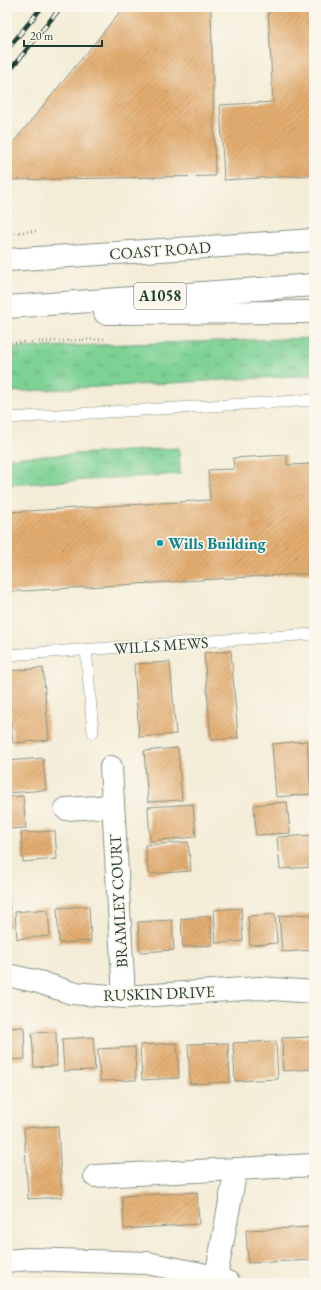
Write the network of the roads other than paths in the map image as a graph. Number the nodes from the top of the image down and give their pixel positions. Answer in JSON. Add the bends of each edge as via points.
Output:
{"nodes":[{"id":1,"x":314,"y":240,"type":"edge"},
{"id":2,"x":7,"y":260,"type":"edge"},
{"id":3,"x":314,"y":285,"type":"edge"},
{"id":4,"x":7,"y":307,"type":"edge"},
{"id":5,"x":314,"y":312,"type":"edge"},
{"id":6,"x":7,"y":314,"type":"edge"},
{"id":7,"x":314,"y":400,"type":"edge"},
{"id":8,"x":7,"y":418,"type":"edge"},
{"id":9,"x":314,"y":634,"type":"edge"},
{"id":10,"x":86,"y":649,"type":"junction"},
{"id":11,"x":7,"y":655,"type":"edge"},
{"id":12,"x":93,"y":732,"type":"dead end"},
{"id":13,"x":111,"y":767,"type":"dead end"},
{"id":14,"x":113,"y":806,"type":"junction"},
{"id":15,"x":66,"y":809,"type":"dead end"},
{"id":16,"x":7,"y":975,"type":"edge"},
{"id":17,"x":314,"y":992,"type":"edge"},
{"id":18,"x":124,"y":997,"type":"junction"},
{"id":19,"x":314,"y":1165,"type":"edge"},
{"id":20,"x":236,"y":1169,"type":"junction"},
{"id":21,"x":95,"y":1176,"type":"dead end"},
{"id":22,"x":7,"y":1261,"type":"edge"},
{"id":23,"x":222,"y":1280,"type":"edge"}],
"edges":[{"from":1,"to":2,"type":"main road","name":"COAST ROAD"},
{"from":3,"to":4,"type":"main road","number":"A1058"},
{"from":5,"to":6,"type":"main road","number":"A1058"},
{"from":7,"to":8,"type":"lane"},
{"from":9,"to":10,"type":"lane","name":"WILLS MEWS"},
{"from":10,"to":11,"type":"lane","name":"WILLS MEWS"},
{"from":10,"to":12,"type":"lane"},
{"from":13,"to":14,"type":"main road","name":"BRAMLEY COURT"},
{"from":14,"to":15,"type":"main road"},
{"from":14,"to":18,"type":"main road","name":"BRAMLEY COURT"},
{"from":16,"to":18,"type":"main road","name":"RUSKIN DRIVE","via":[[72,993]]},
{"from":17,"to":18,"type":"main road","name":"RUSKIN DRIVE","via":[[259,988]]},
{"from":19,"to":20,"type":"main road"},
{"from":20,"to":21,"type":"main road"},
{"from":20,"to":23,"type":"main road"},
{"from":22,"to":23,"type":"main road","via":[[29,1259],[147,1263]]}]}
